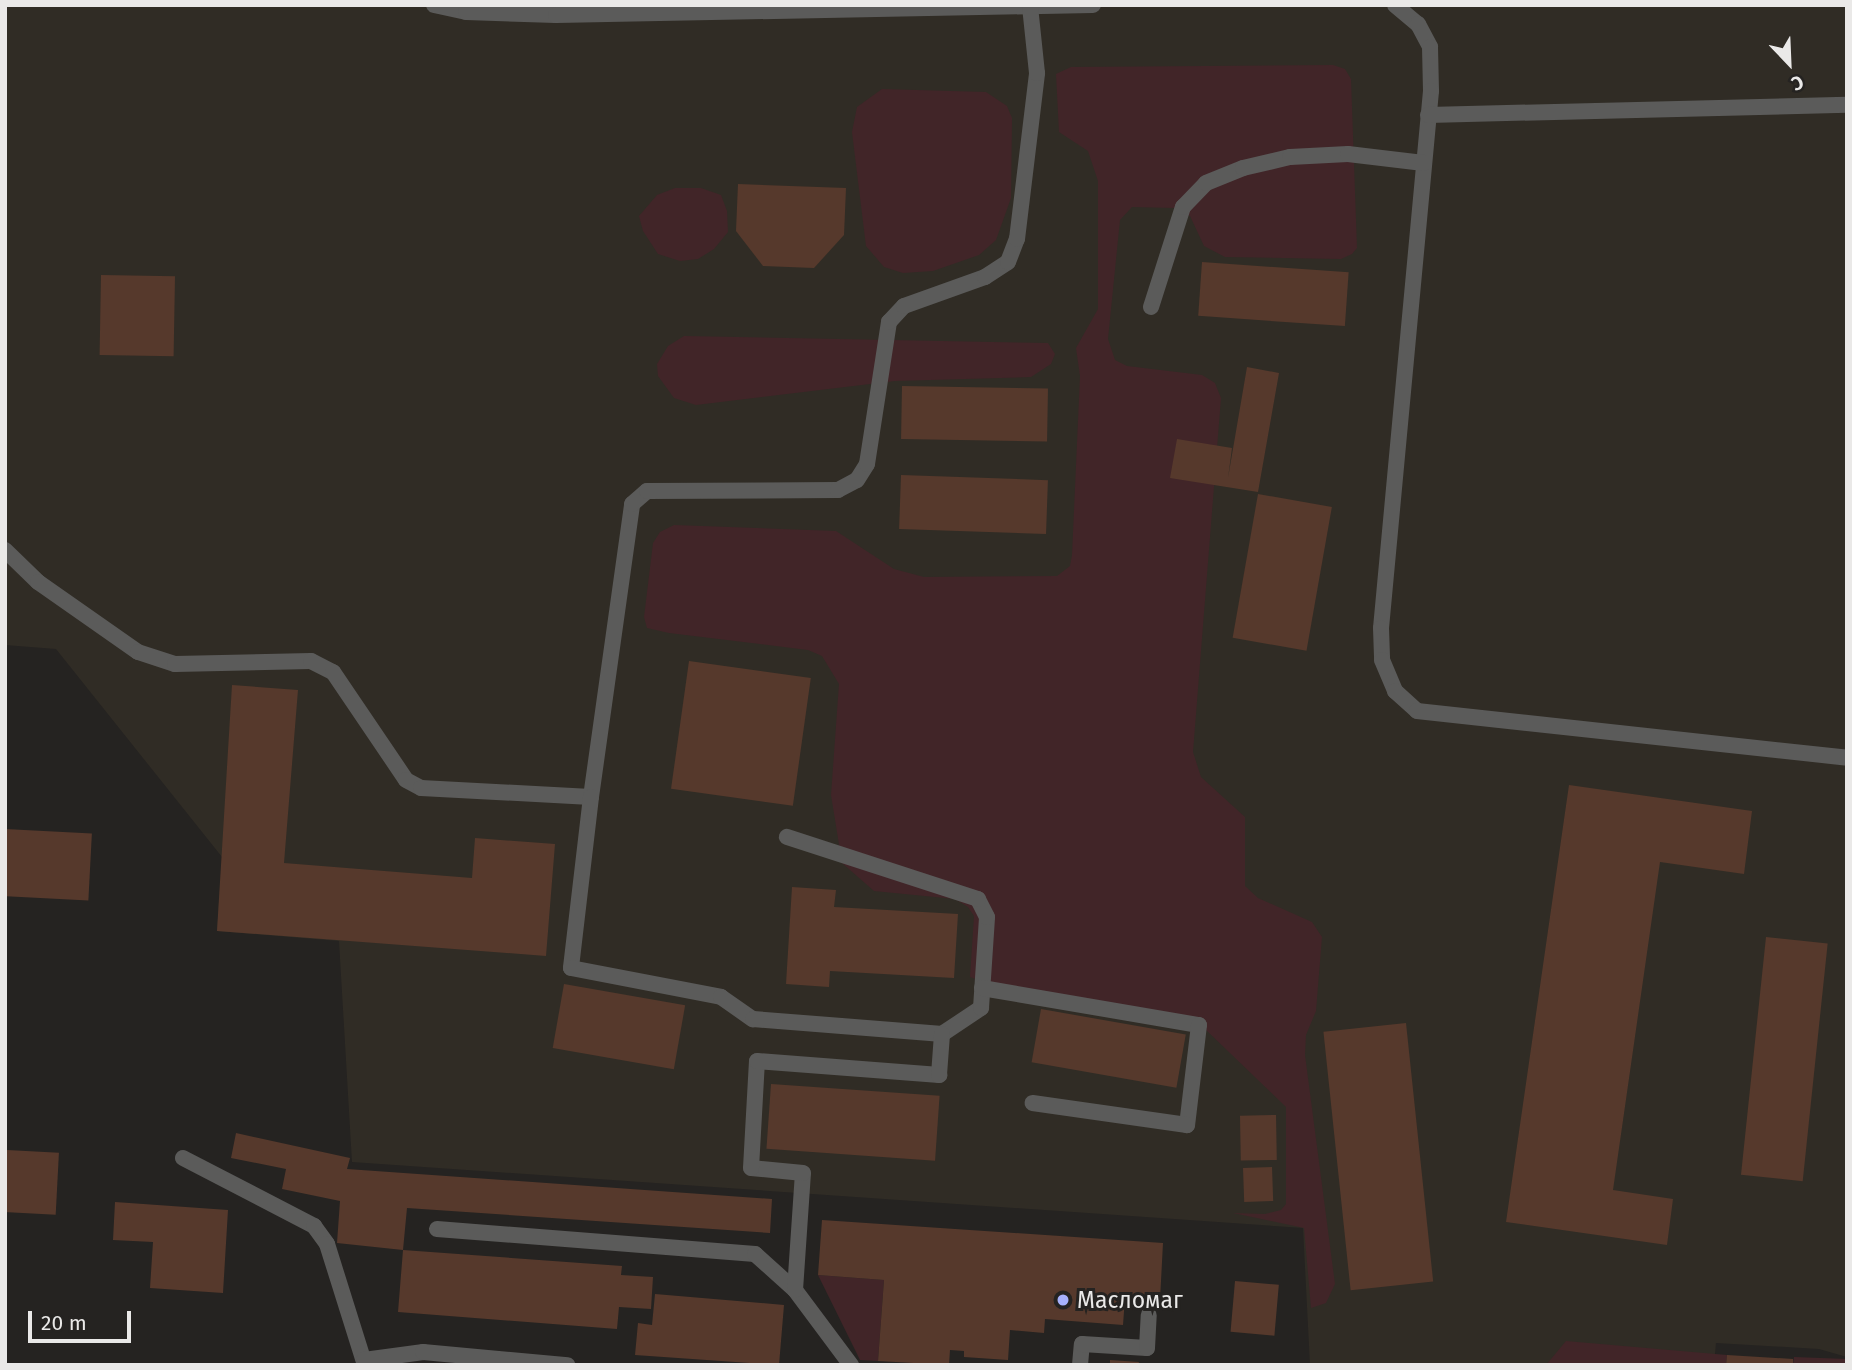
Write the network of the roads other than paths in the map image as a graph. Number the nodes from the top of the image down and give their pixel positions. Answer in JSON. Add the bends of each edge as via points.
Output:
{"nodes":[{"id":1,"x":434,"y":5,"type":"edge"},
{"id":2,"x":1093,"y":5,"type":"edge"},
{"id":3,"x":1395,"y":5,"type":"edge"},
{"id":4,"x":1030,"y":6,"type":"edge"},
{"id":5,"x":1847,"y":105,"type":"edge"},
{"id":6,"x":1428,"y":115,"type":"junction"},
{"id":7,"x":1423,"y":163,"type":"junction"},
{"id":8,"x":1151,"y":307,"type":"dead end"},
{"id":9,"x":5,"y":550,"type":"edge"},
{"id":10,"x":1847,"y":758,"type":"edge"},
{"id":11,"x":591,"y":797,"type":"junction"},
{"id":12,"x":787,"y":837,"type":"dead end"},
{"id":13,"x":982,"y":988,"type":"junction"},
{"id":14,"x":942,"y":1034,"type":"junction"},
{"id":15,"x":1033,"y":1103,"type":"dead end"},
{"id":16,"x":183,"y":1158,"type":"dead end"},
{"id":17,"x":437,"y":1229,"type":"dead end"},
{"id":18,"x":795,"y":1290,"type":"junction"},
{"id":19,"x":1149,"y":1315,"type":"dead end"},
{"id":20,"x":365,"y":1362,"type":"edge"},
{"id":21,"x":567,"y":1365,"type":"edge"},
{"id":22,"x":851,"y":1365,"type":"edge"},
{"id":23,"x":1080,"y":1365,"type":"edge"}],
"edges":[{"from":1,"to":4,"type":"lane","via":[[466,12],[556,15]]},
{"from":2,"to":4,"type":"lane"},
{"from":3,"to":6,"type":"lane","via":[[1418,24],[1430,47]]},
{"from":4,"to":11,"type":"lane","via":[[1037,73],[1017,239],[1009,262],[985,277],[914,301],[888,322],[867,464],[857,480],[838,490],[647,491],[632,505]]},
{"from":5,"to":6,"type":"lane"},
{"from":6,"to":7,"type":"lane"},
{"from":7,"to":8,"type":"lane","via":[[1348,154],[1290,157],[1206,183],[1183,207]]},
{"from":7,"to":10,"type":"lane","via":[[1381,628],[1382,660],[1395,691],[1416,712]]},
{"from":9,"to":11,"type":"lane","via":[[38,582],[138,652],[174,664],[312,661],[333,672],[405,780],[421,788]]},
{"from":11,"to":14,"type":"lane","via":[[571,968],[721,997],[753,1019]]},
{"from":12,"to":13,"type":"lane","via":[[978,900],[987,917]]},
{"from":13,"to":14,"type":"lane","via":[[981,1008]]},
{"from":13,"to":15,"type":"lane","via":[[1199,1025],[1187,1125]]},
{"from":14,"to":18,"type":"lane","via":[[939,1075],[757,1061],[751,1168],[803,1172]]},
{"from":16,"to":20,"type":"lane","via":[[301,1215],[314,1226],[327,1244]]},
{"from":17,"to":18,"type":"lane","via":[[755,1254]]},
{"from":18,"to":22,"type":"lane"},
{"from":19,"to":23,"type":"lane","via":[[1147,1348],[1082,1344]]},
{"from":20,"to":21,"type":"lane","via":[[424,1352]]}]}
